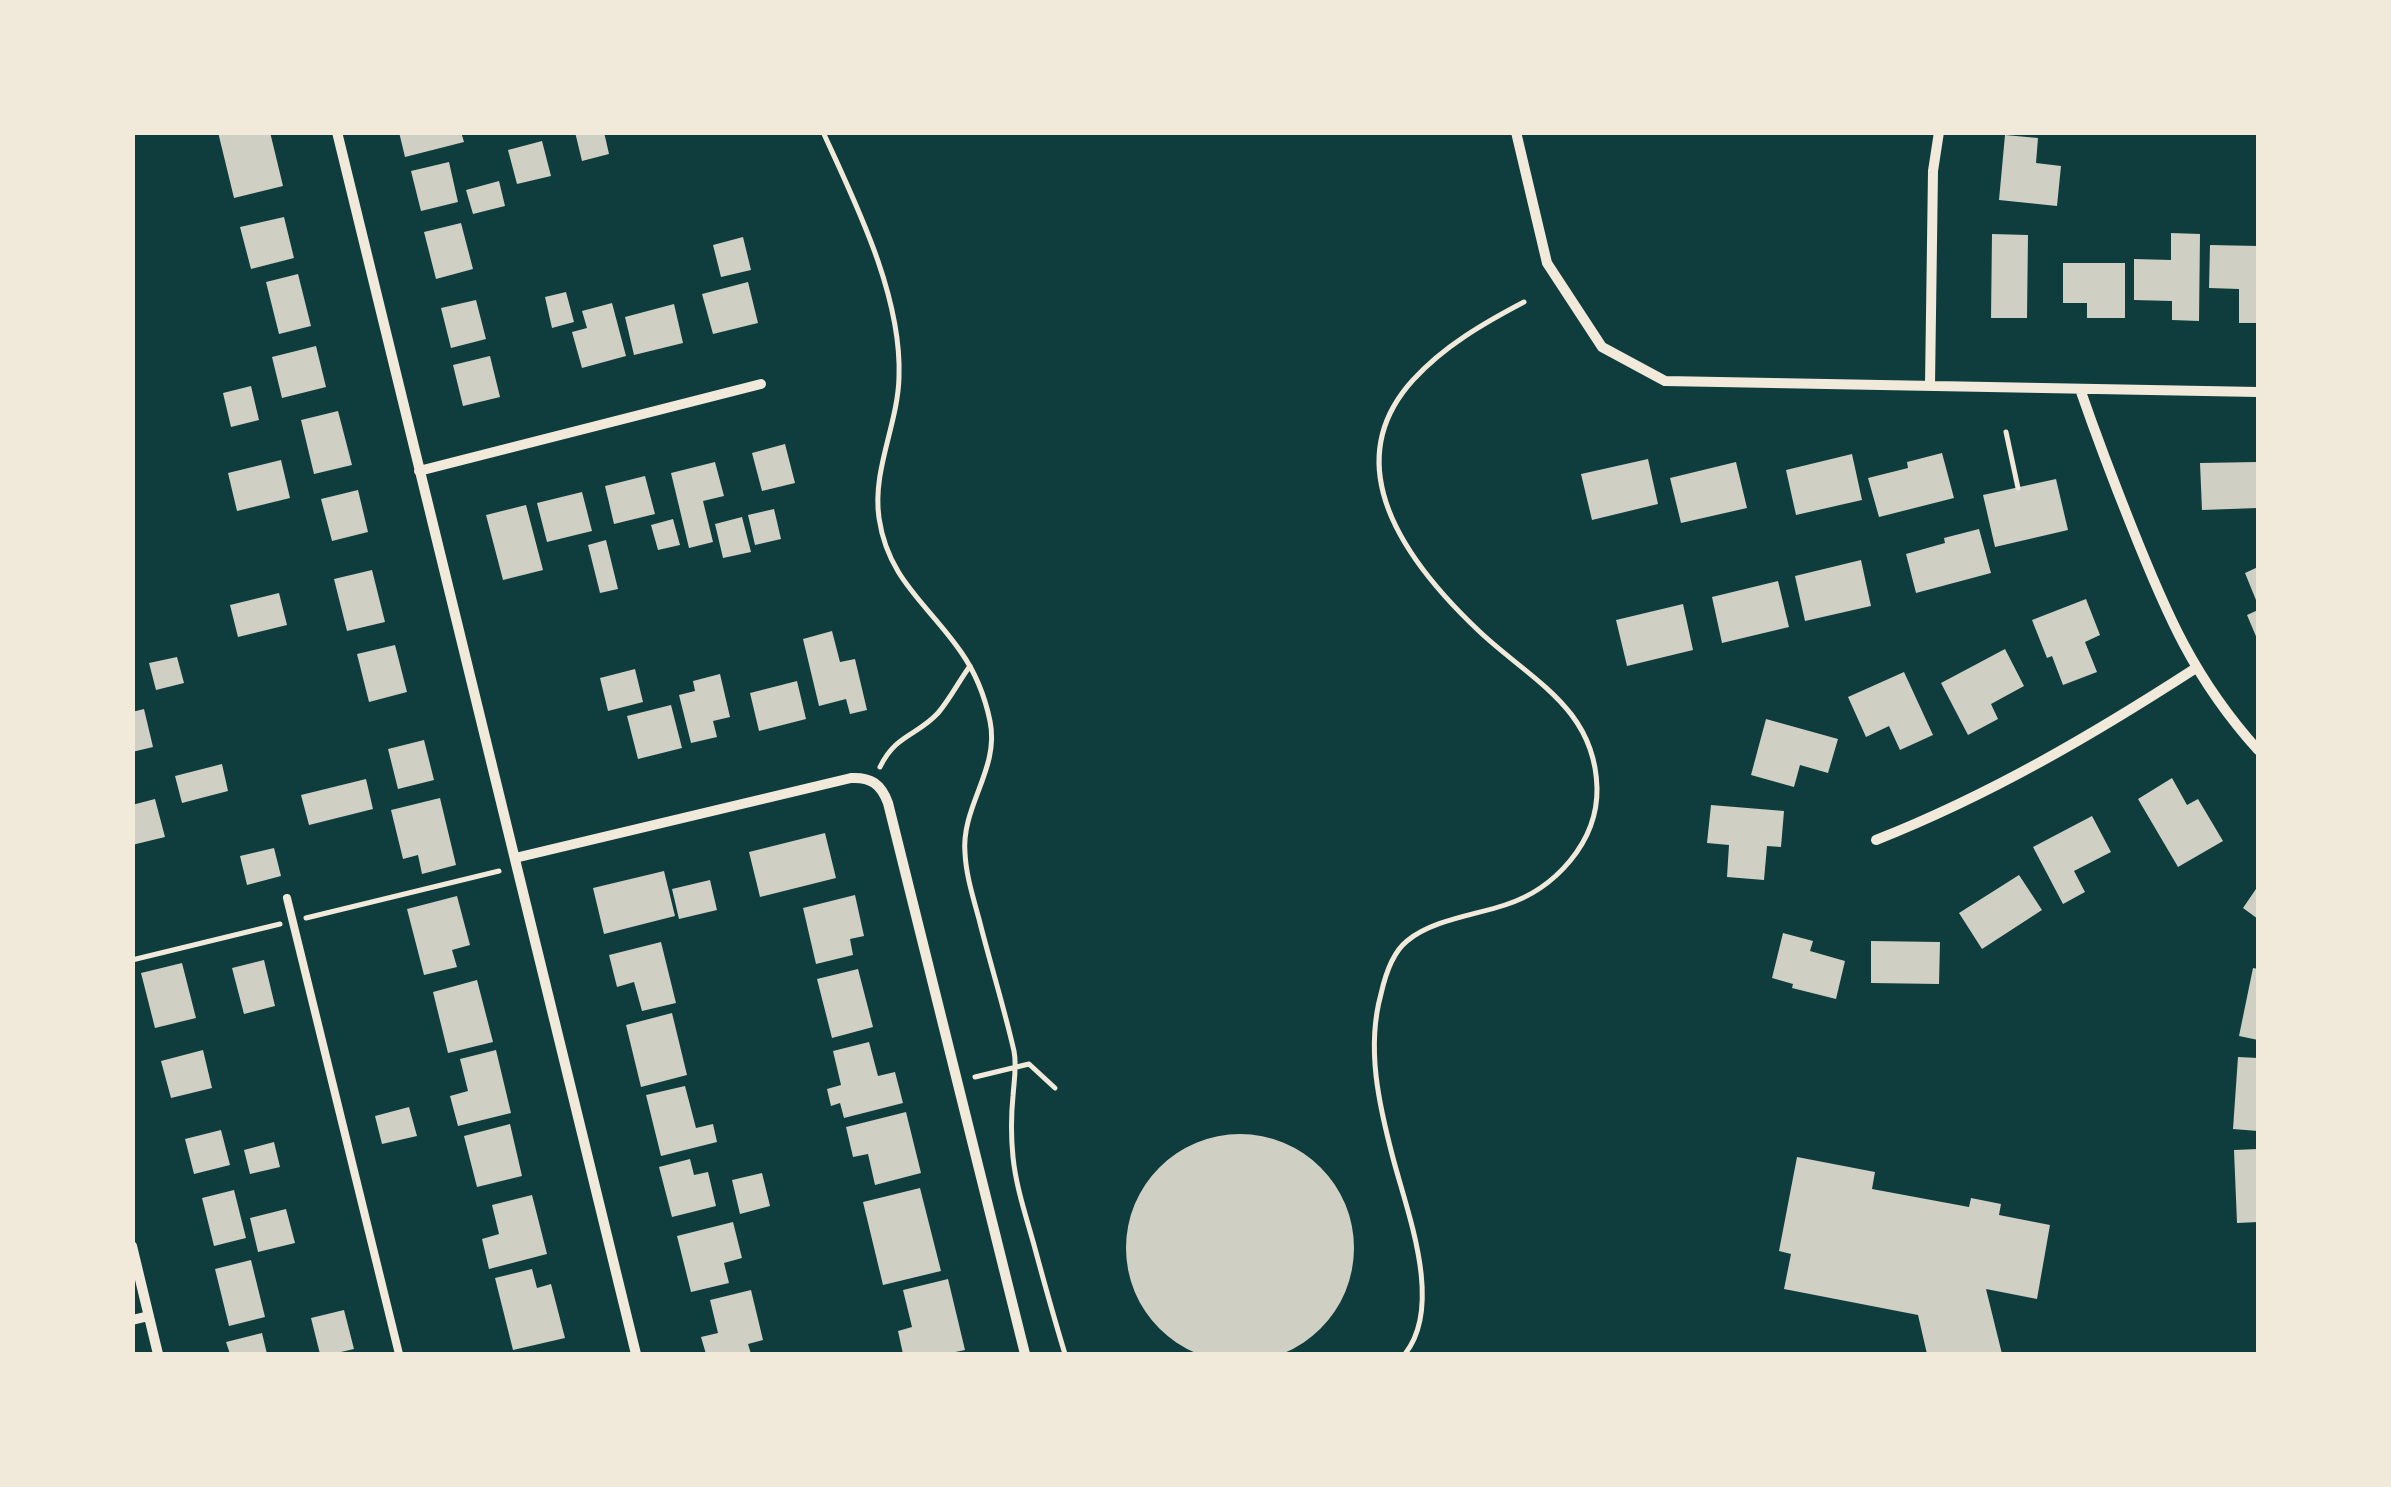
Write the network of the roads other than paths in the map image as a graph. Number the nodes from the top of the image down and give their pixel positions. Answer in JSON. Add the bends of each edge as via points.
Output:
{"nodes":[{"id":1,"x":337,"y":132,"type":"edge"},
{"id":2,"x":1516,"y":132,"type":"edge"},
{"id":3,"x":1939,"y":132,"type":"edge"},
{"id":4,"x":761,"y":384,"type":"dead end"},
{"id":5,"x":1930,"y":384,"type":"junction"},
{"id":6,"x":2080,"y":389,"type":"junction"},
{"id":7,"x":2258,"y":392,"type":"edge"},
{"id":8,"x":419,"y":471,"type":"junction"},
{"id":9,"x":2196,"y":668,"type":"junction"},
{"id":10,"x":2258,"y":750,"type":"edge"},
{"id":11,"x":1876,"y":840,"type":"dead end"},
{"id":12,"x":516,"y":863,"type":"junction"},
{"id":13,"x":288,"y":898,"type":"dead end"},
{"id":14,"x":132,"y":1246,"type":"edge"},
{"id":15,"x":149,"y":1316,"type":"junction"},
{"id":16,"x":132,"y":1320,"type":"edge"},
{"id":17,"x":158,"y":1354,"type":"edge"},
{"id":18,"x":399,"y":1354,"type":"edge"},
{"id":19,"x":636,"y":1354,"type":"edge"},
{"id":20,"x":1025,"y":1354,"type":"edge"}],
"edges":[{"from":1,"to":8,"type":"street"},
{"from":2,"to":5,"type":"street","via":[[1547,263],[1602,347],[1665,381]]},
{"from":3,"to":5,"type":"street"},
{"from":4,"to":8,"type":"street"},
{"from":5,"to":6,"type":"street"},
{"from":6,"to":7,"type":"street"},
{"from":6,"to":9,"type":"street","via":[[2158,592]]},
{"from":8,"to":12,"type":"street"},
{"from":9,"to":10,"type":"street"},
{"from":9,"to":11,"type":"street","via":[[2026,772]]},
{"from":12,"to":19,"type":"street"},
{"from":12,"to":20,"type":"street","via":[[851,778],[876,782],[888,803]]},
{"from":13,"to":18,"type":"lane"},
{"from":14,"to":15,"type":"street"},
{"from":15,"to":16,"type":"street"},
{"from":15,"to":17,"type":"street"}]}
